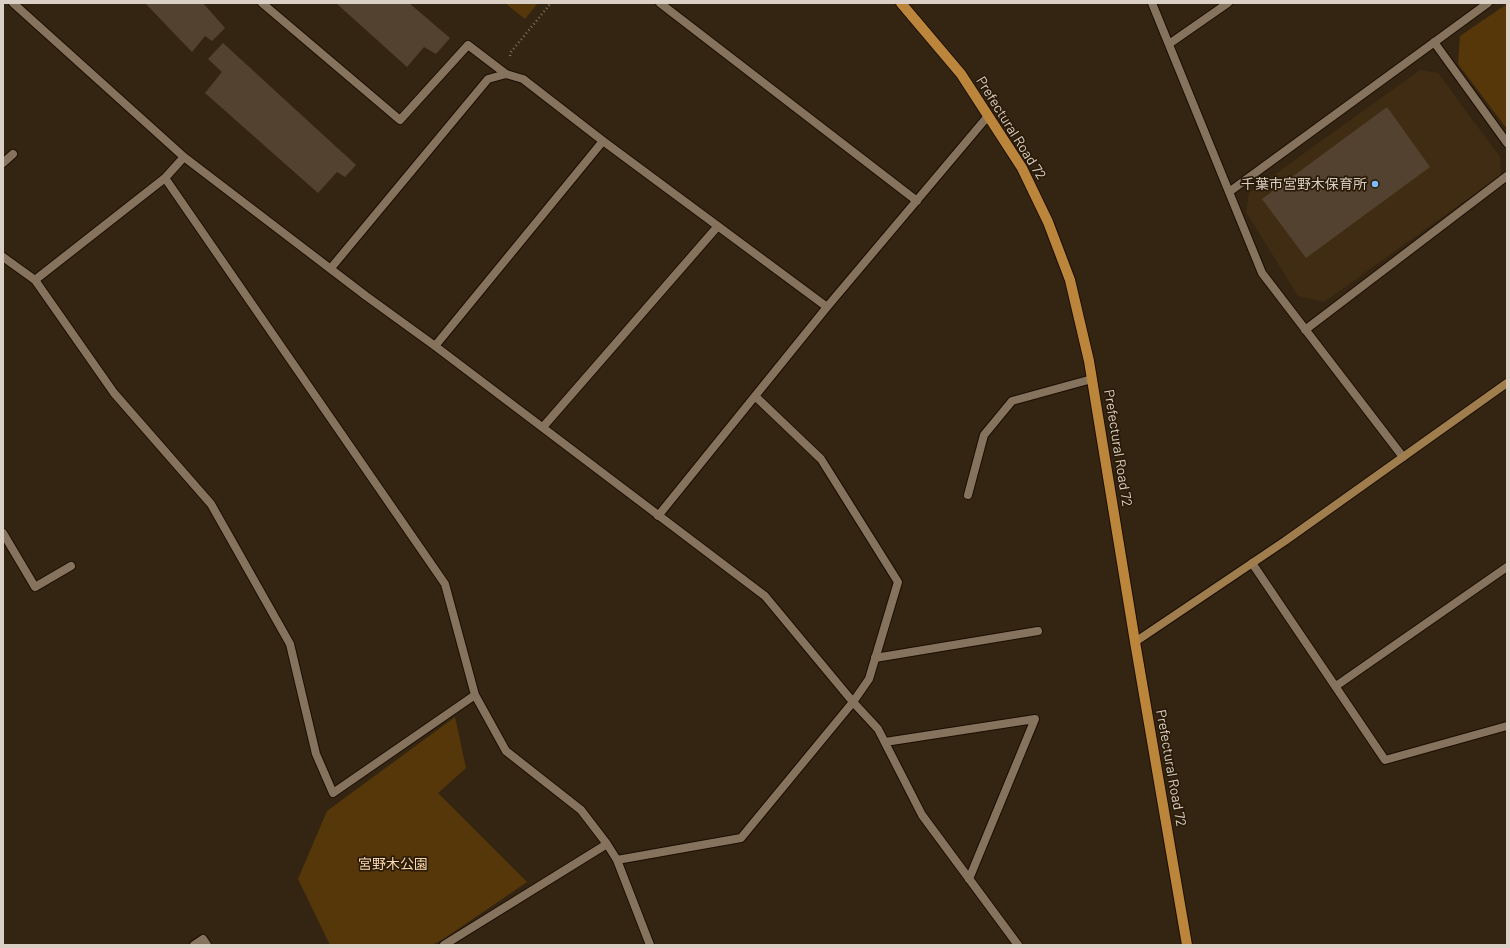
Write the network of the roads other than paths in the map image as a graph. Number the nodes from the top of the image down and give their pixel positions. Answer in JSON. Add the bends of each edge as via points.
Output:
{"nodes":[{"id":1,"x":13,"y":3,"type":"edge"},
{"id":2,"x":262,"y":3,"type":"edge"},
{"id":3,"x":660,"y":3,"type":"edge"},
{"id":4,"x":901,"y":3,"type":"edge"},
{"id":5,"x":1152,"y":3,"type":"edge"},
{"id":6,"x":1228,"y":3,"type":"edge"},
{"id":7,"x":1488,"y":3,"type":"edge"},
{"id":8,"x":1434,"y":42,"type":"junction"},
{"id":9,"x":1169,"y":44,"type":"junction"},
{"id":10,"x":506,"y":74,"type":"junction"},
{"id":11,"x":988,"y":116,"type":"junction"},
{"id":12,"x":602,"y":141,"type":"junction"},
{"id":13,"x":1507,"y":143,"type":"edge"},
{"id":14,"x":12,"y":154,"type":"dead end"},
{"id":15,"x":184,"y":157,"type":"junction"},
{"id":16,"x":3,"y":163,"type":"edge"},
{"id":17,"x":1507,"y":176,"type":"edge"},
{"id":18,"x":165,"y":178,"type":"junction"},
{"id":19,"x":1229,"y":192,"type":"junction"},
{"id":20,"x":917,"y":201,"type":"junction"},
{"id":21,"x":718,"y":226,"type":"junction"},
{"id":22,"x":3,"y":257,"type":"edge"},
{"id":23,"x":331,"y":268,"type":"junction"},
{"id":24,"x":35,"y":280,"type":"junction"},
{"id":25,"x":827,"y":307,"type":"junction"},
{"id":26,"x":1305,"y":330,"type":"junction"},
{"id":27,"x":435,"y":346,"type":"junction"},
{"id":28,"x":1092,"y":379,"type":"junction"},
{"id":29,"x":1507,"y":383,"type":"edge"},
{"id":30,"x":755,"y":396,"type":"junction"},
{"id":31,"x":543,"y":427,"type":"junction"},
{"id":32,"x":1403,"y":457,"type":"junction"},
{"id":33,"x":968,"y":495,"type":"dead end"},
{"id":34,"x":658,"y":516,"type":"junction"},
{"id":35,"x":3,"y":533,"type":"edge"},
{"id":36,"x":1252,"y":563,"type":"junction"},
{"id":37,"x":70,"y":566,"type":"dead end"},
{"id":38,"x":1507,"y":567,"type":"edge"},
{"id":39,"x":1038,"y":631,"type":"dead end"},
{"id":40,"x":1135,"y":642,"type":"junction"},
{"id":41,"x":875,"y":658,"type":"junction"},
{"id":42,"x":1336,"y":686,"type":"junction"},
{"id":43,"x":475,"y":695,"type":"junction"},
{"id":44,"x":853,"y":702,"type":"junction"},
{"id":45,"x":1507,"y":726,"type":"edge"},
{"id":46,"x":885,"y":742,"type":"junction"},
{"id":47,"x":607,"y":844,"type":"junction"},
{"id":48,"x":617,"y":860,"type":"junction"},
{"id":49,"x":969,"y":879,"type":"junction"},
{"id":50,"x":194,"y":945,"type":"edge"},
{"id":51,"x":207,"y":945,"type":"edge"},
{"id":52,"x":444,"y":945,"type":"edge"},
{"id":53,"x":650,"y":945,"type":"edge"},
{"id":54,"x":1018,"y":945,"type":"edge"},
{"id":55,"x":1187,"y":945,"type":"edge"}],
"edges":[{"from":1,"to":15,"type":"street"},
{"from":2,"to":10,"type":"street","via":[[400,120],[468,45]]},
{"from":3,"to":20,"type":"street"},
{"from":4,"to":11,"type":"main road","name":"Prefectural Road 72","via":[[961,74]]},
{"from":5,"to":9,"type":"street"},
{"from":6,"to":9,"type":"street"},
{"from":7,"to":8,"type":"street"},
{"from":8,"to":13,"type":"street"},
{"from":8,"to":19,"type":"street"},
{"from":9,"to":19,"type":"street"},
{"from":10,"to":12,"type":"street","via":[[523,79]]},
{"from":10,"to":23,"type":"street","via":[[488,79]]},
{"from":11,"to":20,"type":"street"},
{"from":11,"to":28,"type":"main road","name":"Prefectural Road 72","via":[[1022,168],[1048,222],[1070,280]]},
{"from":12,"to":21,"type":"street"},
{"from":12,"to":27,"type":"street"},
{"from":14,"to":16,"type":"street"},
{"from":15,"to":18,"type":"street"},
{"from":15,"to":23,"type":"street"},
{"from":17,"to":26,"type":"street"},
{"from":18,"to":24,"type":"street"},
{"from":18,"to":43,"type":"street","via":[[445,584]]},
{"from":19,"to":26,"type":"street","via":[[1262,273]]},
{"from":20,"to":25,"type":"street"},
{"from":21,"to":25,"type":"street"},
{"from":21,"to":31,"type":"street"},
{"from":22,"to":24,"type":"street"},
{"from":23,"to":27,"type":"street"},
{"from":24,"to":43,"type":"street","via":[[114,393],[211,504],[290,644],[316,754],[333,793]]},
{"from":25,"to":30,"type":"street"},
{"from":26,"to":32,"type":"street"},
{"from":27,"to":31,"type":"street"},
{"from":28,"to":33,"type":"street","via":[[1012,401],[984,435]]},
{"from":28,"to":40,"type":"main road","name":"Prefectural Road 72"},
{"from":29,"to":32,"type":"street"},
{"from":30,"to":34,"type":"street"},
{"from":30,"to":41,"type":"street","via":[[821,459],[898,582]]},
{"from":31,"to":34,"type":"street"},
{"from":32,"to":36,"type":"street"},
{"from":34,"to":44,"type":"street","via":[[764,596]]},
{"from":35,"to":37,"type":"street","via":[[35,587]]},
{"from":36,"to":40,"type":"street"},
{"from":36,"to":42,"type":"street"},
{"from":38,"to":42,"type":"street"},
{"from":39,"to":41,"type":"street"},
{"from":40,"to":55,"type":"main road","name":"Prefectural Road 72"},
{"from":41,"to":44,"type":"street","via":[[869,679]]},
{"from":42,"to":45,"type":"street","via":[[1385,760]]},
{"from":43,"to":47,"type":"street","via":[[506,752],[581,810]]},
{"from":44,"to":46,"type":"street","via":[[878,729]]},
{"from":44,"to":48,"type":"street","via":[[741,838]]},
{"from":46,"to":49,"type":"street","via":[[922,815]]},
{"from":46,"to":49,"type":"street","via":[[1035,719]]},
{"from":47,"to":48,"type":"street"},
{"from":47,"to":52,"type":"street"},
{"from":48,"to":53,"type":"street"},
{"from":49,"to":54,"type":"street"},
{"from":50,"to":51,"type":"street","via":[[203,939]]}]}
